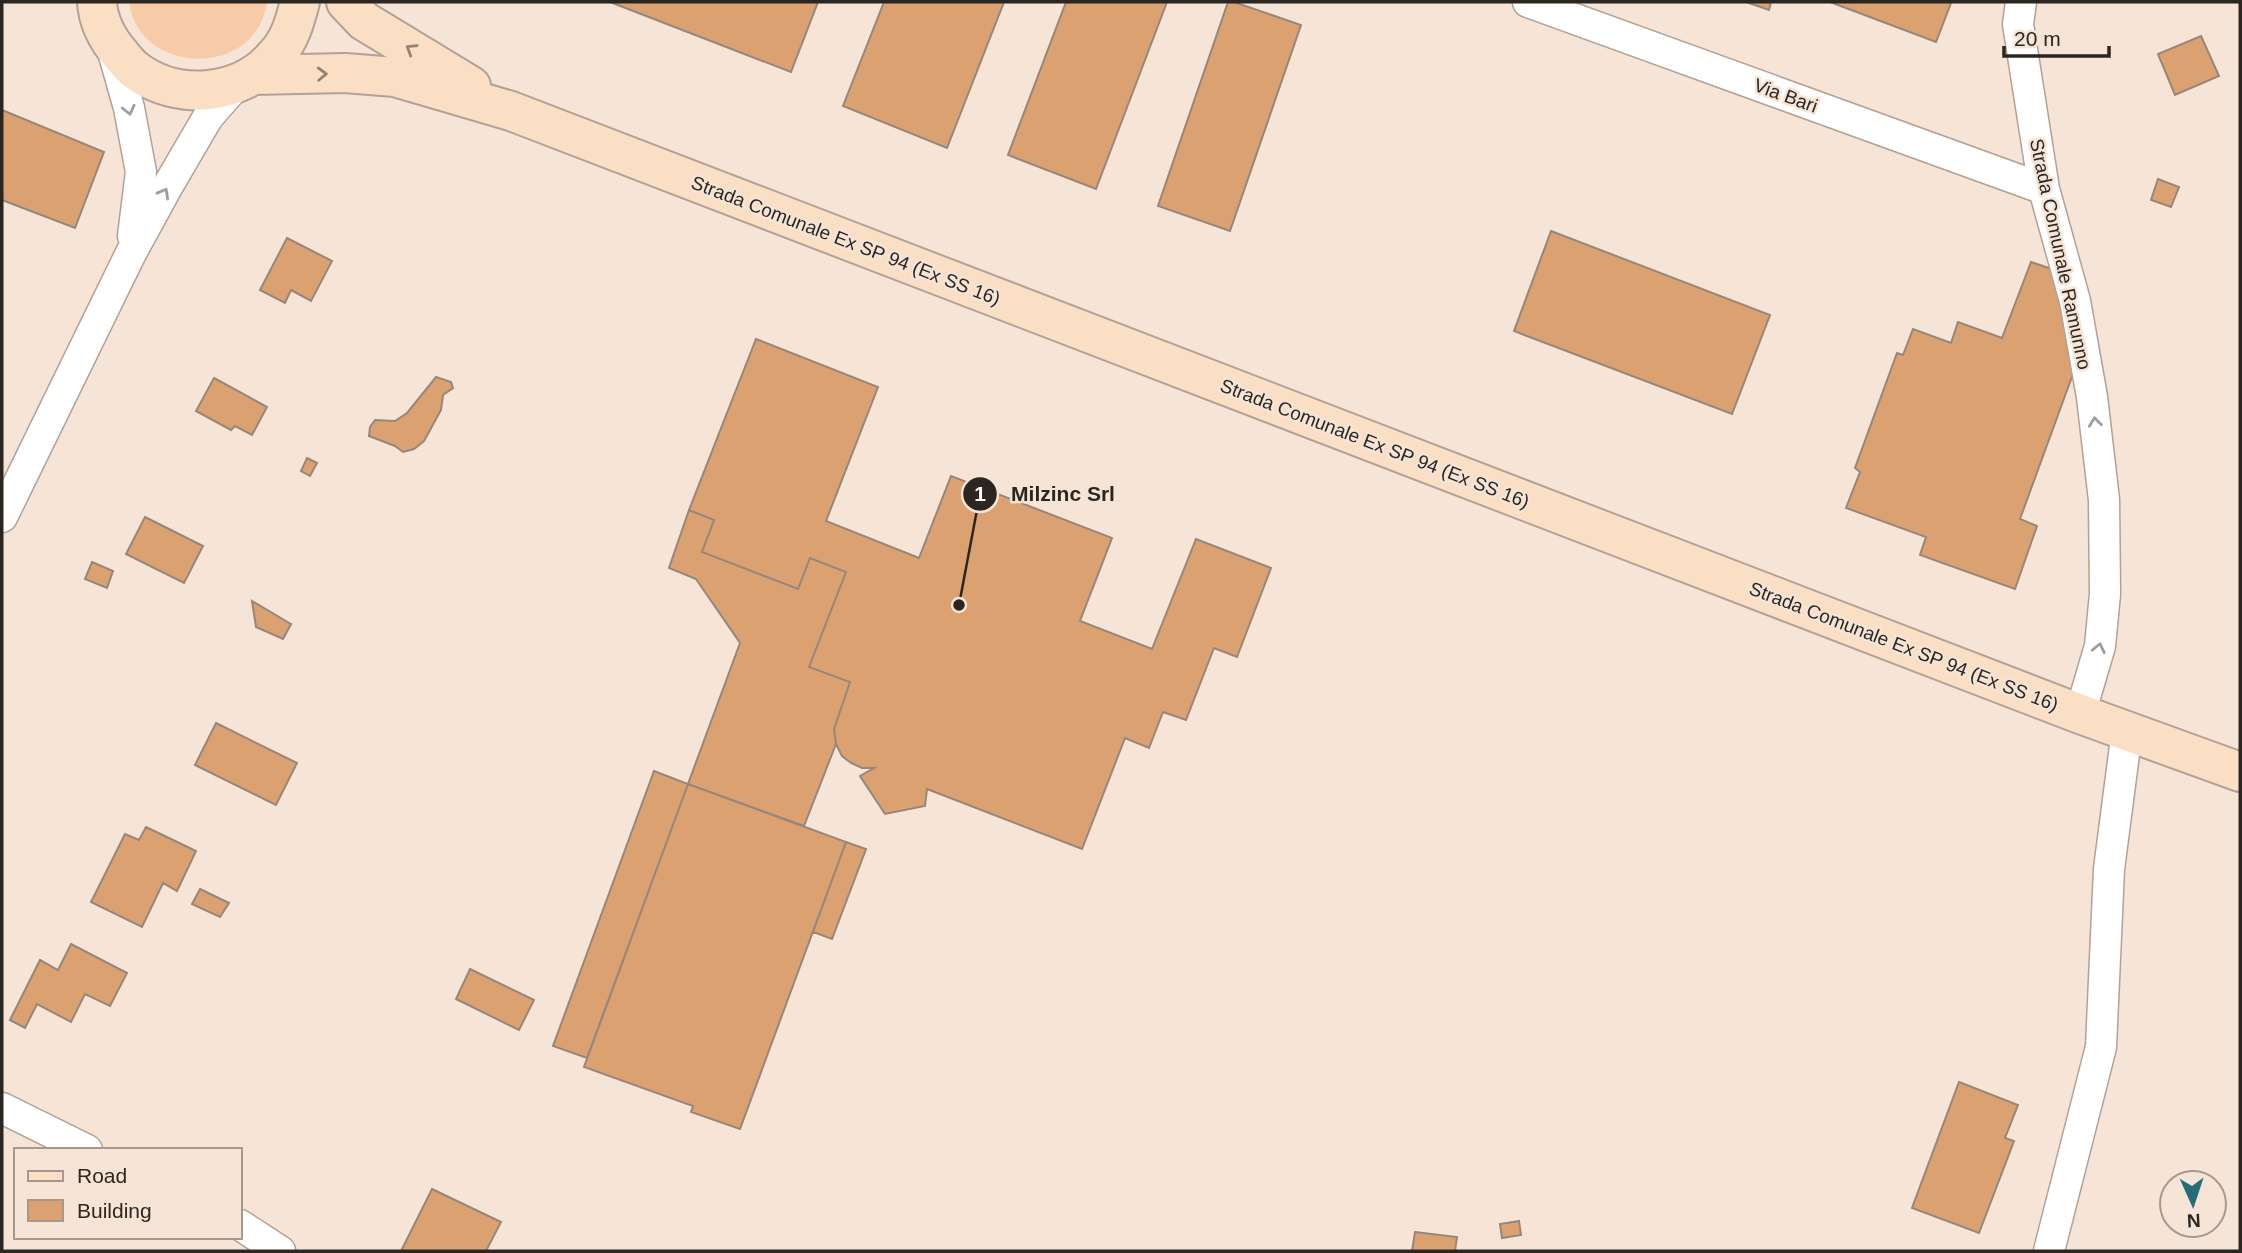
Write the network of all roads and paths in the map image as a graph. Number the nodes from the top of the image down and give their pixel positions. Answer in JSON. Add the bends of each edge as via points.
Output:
{"nodes":[{"id":1,"x":75,"y":2,"type":"edge"},
{"id":2,"x":97,"y":2,"type":"edge"},
{"id":3,"x":300,"y":2,"type":"edge"},
{"id":4,"x":346,"y":2,"type":"edge"},
{"id":5,"x":1528,"y":2,"type":"edge"},
{"id":6,"x":2021,"y":2,"type":"edge"},
{"id":7,"x":109,"y":41,"type":"junction"},
{"id":8,"x":245,"y":80,"type":"junction"},
{"id":9,"x":511,"y":111,"type":"junction"},
{"id":10,"x":2044,"y":189,"type":"junction"},
{"id":11,"x":131,"y":253,"type":"junction"},
{"id":12,"x":2,"y":517,"type":"edge"},
{"id":13,"x":2080,"y":714,"type":"junction"},
{"id":14,"x":2127,"y":731,"type":"junction"},
{"id":15,"x":2240,"y":772,"type":"edge"},
{"id":16,"x":2,"y":1108,"type":"edge"},
{"id":17,"x":83,"y":1148,"type":"edge"},
{"id":18,"x":242,"y":1226,"type":"edge"},
{"id":19,"x":280,"y":1251,"type":"edge"},
{"id":20,"x":2049,"y":1251,"type":"edge"}],
"edges":[{"from":1,"to":7,"type":"main road"},
{"from":2,"to":7,"type":"main road"},
{"from":3,"to":8,"type":"main road","via":[[293,30],[276,55]]},
{"from":9,"to":4,"type":"main road","name":"Strada Comunale Ex SP 94 (Ex SS 16)","one_way":true,"via":[[364,21]]},
{"from":5,"to":10,"type":"street","name":"Via Bari"},
{"from":6,"to":10,"type":"street","name":"Strada Comunale Ramunno","via":[[2018,24]]},
{"from":7,"to":8,"type":"main road","name":"Strada Comunale Ex SP 94 (Ex SS 16)","via":[[135,70],[166,86],[201,92]]},
{"from":7,"to":11,"type":"street","one_way":true,"via":[[130,108],[141,172]]},
{"from":8,"to":9,"type":"main road","name":"Strada Comunale Ex SP 94 (Ex SS 16)","one_way":true,"via":[[345,73],[395,77]]},
{"from":11,"to":8,"type":"street","one_way":true,"via":[[208,117]]},
{"from":9,"to":13,"type":"main road","name":"Strada Comunale Ex SP 94 (Ex SS 16)"},
{"from":13,"to":10,"type":"street","name":"Strada Comunale Ramunno","one_way":true,"via":[[2100,646],[2105,594],[2104,500],[2075,301]]},
{"from":11,"to":12,"type":"street"},
{"from":13,"to":14,"type":"main road","name":"Strada Comunale Ex SP 94 (Ex SS 16)"},
{"from":14,"to":15,"type":"main road","name":"Strada Comunale Ex SP 94 (Ex SS 16)"},
{"from":14,"to":20,"type":"street","via":[[2109,869],[2101,1047]]},
{"from":16,"to":17,"type":"street"},
{"from":18,"to":19,"type":"street"}]}
